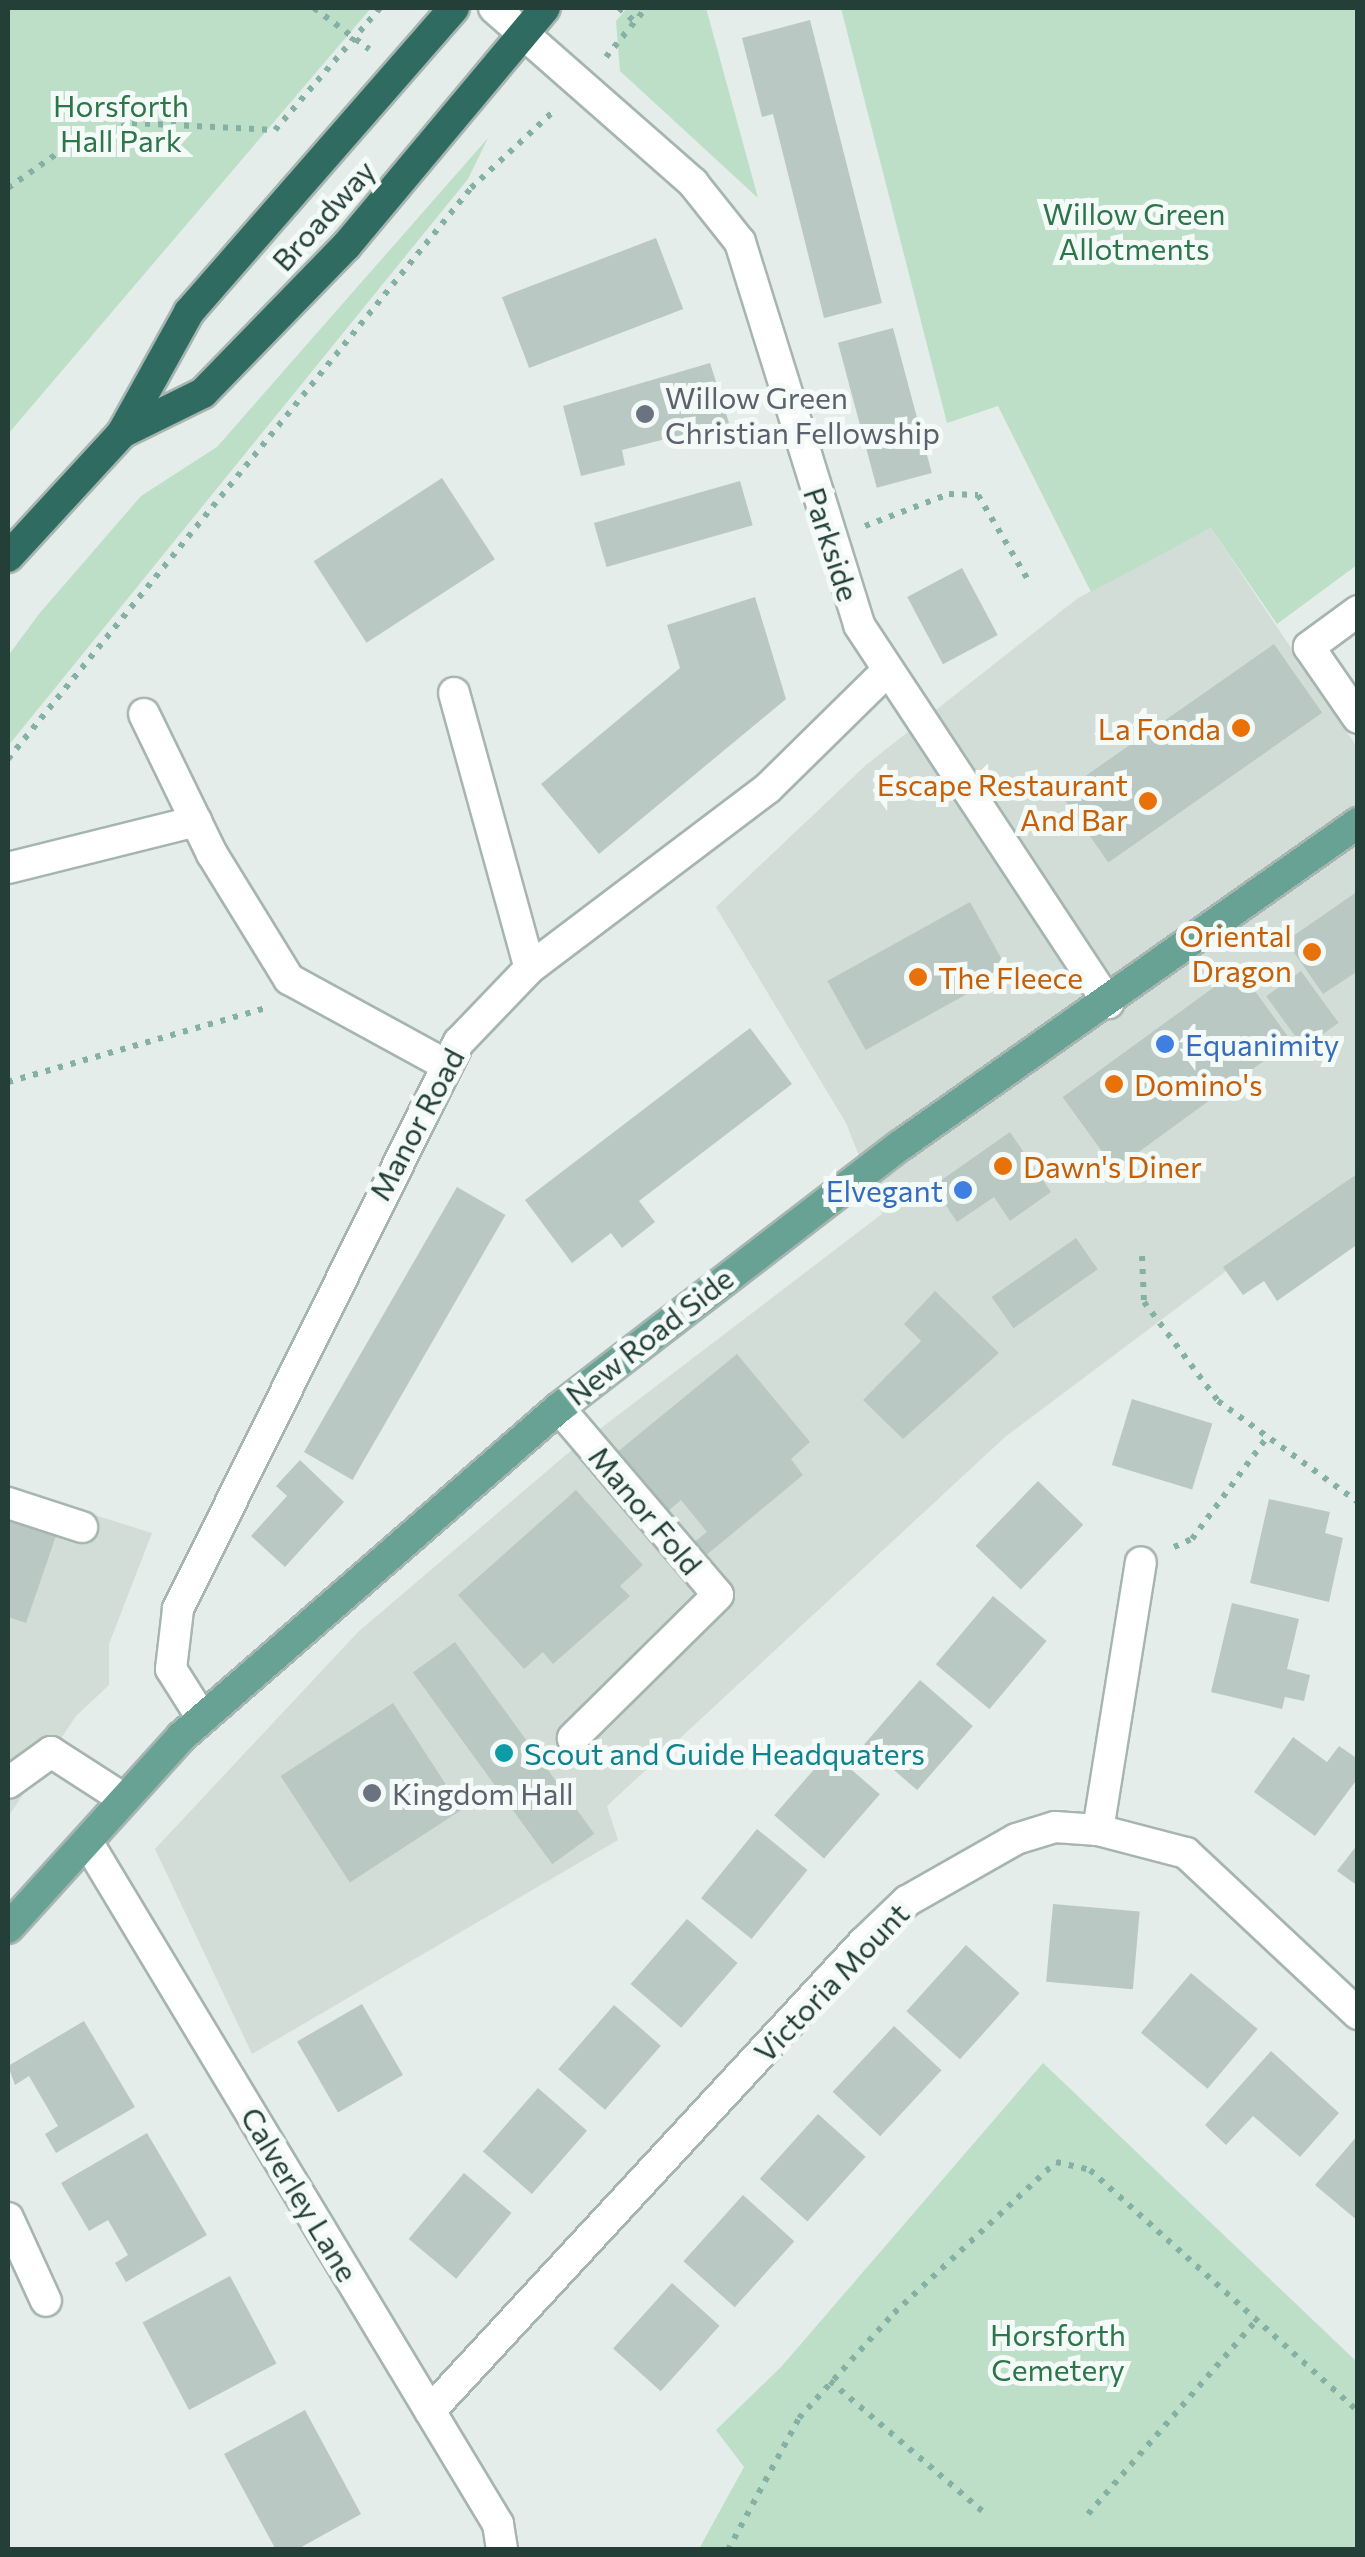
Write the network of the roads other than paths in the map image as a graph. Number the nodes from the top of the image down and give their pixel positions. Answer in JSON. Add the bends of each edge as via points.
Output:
{"nodes":[{"id":1,"x":454,"y":8,"type":"edge"},
{"id":2,"x":494,"y":8,"type":"edge"},
{"id":3,"x":545,"y":8,"type":"edge"},
{"id":4,"x":521,"y":36,"type":"junction"},
{"id":5,"x":122,"y":433,"type":"junction"},
{"id":6,"x":8,"y":557,"type":"edge"},
{"id":7,"x":1358,"y":611,"type":"edge"},
{"id":8,"x":885,"y":673,"type":"junction"},
{"id":9,"x":454,"y":693,"type":"dead end"},
{"id":10,"x":144,"y":714,"type":"dead end"},
{"id":11,"x":1358,"y":718,"type":"edge"},
{"id":12,"x":196,"y":821,"type":"junction"},
{"id":13,"x":1358,"y":823,"type":"edge"},
{"id":14,"x":8,"y":868,"type":"edge"},
{"id":15,"x":530,"y":968,"type":"junction"},
{"id":16,"x":1108,"y":1002,"type":"junction"},
{"id":17,"x":446,"y":1064,"type":"junction"},
{"id":18,"x":558,"y":1408,"type":"junction"},
{"id":19,"x":8,"y":1504,"type":"edge"},
{"id":20,"x":82,"y":1527,"type":"dead end"},
{"id":21,"x":1141,"y":1562,"type":"road end"},
{"id":22,"x":202,"y":1718,"type":"junction"},
{"id":23,"x":573,"y":1738,"type":"dead end"},
{"id":24,"x":9,"y":1776,"type":"edge"},
{"id":25,"x":124,"y":1799,"type":"junction"},
{"id":26,"x":1098,"y":1830,"type":"junction"},
{"id":27,"x":88,"y":1843,"type":"junction"},
{"id":28,"x":8,"y":1928,"type":"edge"},
{"id":29,"x":1358,"y":2014,"type":"edge"},
{"id":30,"x":8,"y":2218,"type":"edge"},
{"id":31,"x":46,"y":2301,"type":"dead end"},
{"id":32,"x":430,"y":2411,"type":"junction"},
{"id":33,"x":502,"y":2550,"type":"edge"}],
"edges":[{"from":1,"to":5,"type":"highway","name":"Broadway","via":[[189,312]]},
{"from":2,"to":4,"type":"street","name":"Parkside"},
{"from":3,"to":4,"type":"highway","name":"Broadway"},
{"from":4,"to":5,"type":"highway","name":"Broadway","via":[[346,246],[202,393]]},
{"from":4,"to":8,"type":"street","name":"Parkside","via":[[692,184],[740,242],[829,540]]},
{"from":5,"to":6,"type":"highway","name":"Broadway"},
{"from":7,"to":11,"type":"street","via":[[1309,646]]},
{"from":8,"to":15,"type":"street","name":"Manor Road","via":[[754,800]]},
{"from":8,"to":16,"type":"street","name":"Parkside"},
{"from":9,"to":15,"type":"street"},
{"from":10,"to":12,"type":"street"},
{"from":12,"to":14,"type":"street"},
{"from":12,"to":17,"type":"street","via":[[288,979]]},
{"from":13,"to":16,"type":"main road","name":"New Road Side"},
{"from":15,"to":17,"type":"street","name":"Manor Road"},
{"from":16,"to":18,"type":"main road","name":"New Road Side","via":[[901,1144]]},
{"from":17,"to":22,"type":"street","name":"Manor Road","via":[[178,1609],[172,1669]]},
{"from":18,"to":22,"type":"main road","name":"New Road Side"},
{"from":18,"to":23,"type":"street","name":"Manor Fold","via":[[718,1596]]},
{"from":19,"to":20,"type":"street"},
{"from":21,"to":26,"type":"street"},
{"from":22,"to":25,"type":"main road","name":"New Road Side"},
{"from":24,"to":25,"type":"street","via":[[51,1752]]},
{"from":25,"to":27,"type":"main road","name":"New Road Side"},
{"from":26,"to":29,"type":"street","name":"Victoria Mount","via":[[1186,1853]]},
{"from":26,"to":32,"type":"street","name":"Victoria Mount","via":[[1055,1827],[1016,1839],[907,1901]]},
{"from":27,"to":28,"type":"main road","name":"New Road Side"},
{"from":27,"to":32,"type":"street","name":"Calverley Lane"},
{"from":30,"to":31,"type":"street"},
{"from":32,"to":33,"type":"street","name":"Calverley Lane","via":[[498,2524]]}]}
